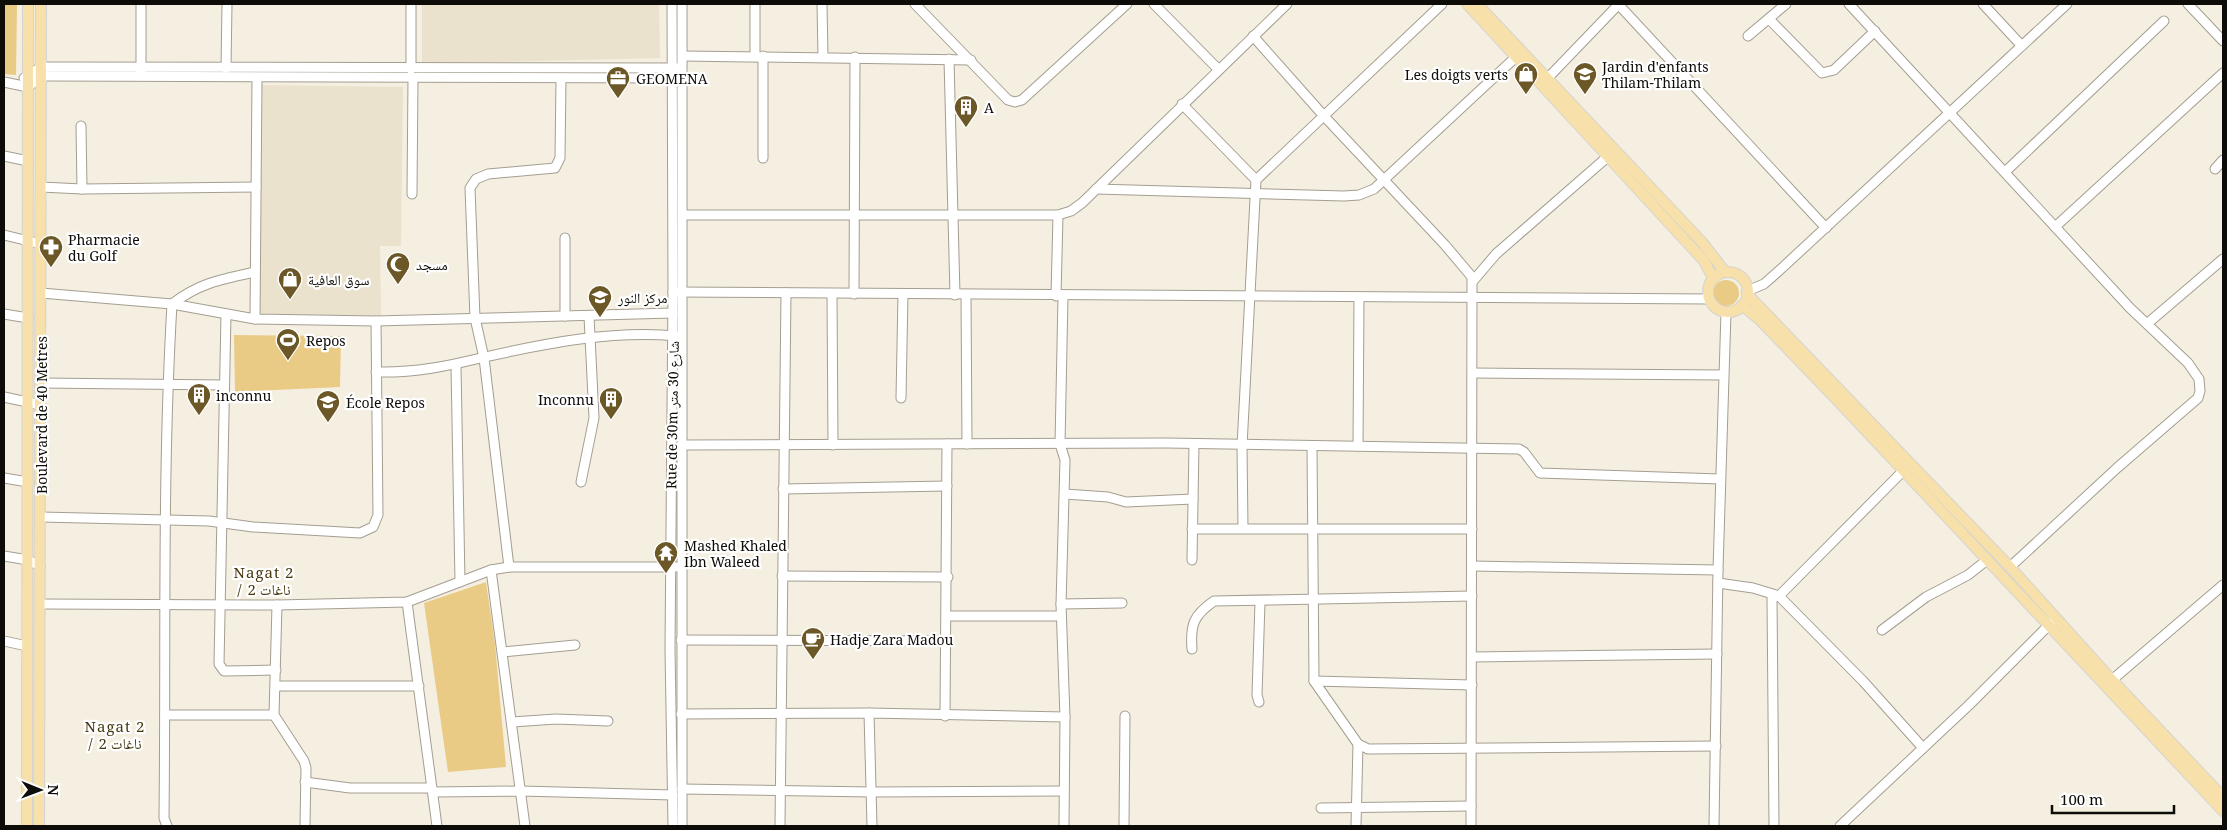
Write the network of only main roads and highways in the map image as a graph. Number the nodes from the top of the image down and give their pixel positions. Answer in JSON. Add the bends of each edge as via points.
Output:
{"nodes":[{"id":1,"x":28,"y":4,"type":"edge"},
{"id":2,"x":41,"y":4,"type":"edge"},
{"id":3,"x":1468,"y":4,"type":"edge"},
{"id":4,"x":1477,"y":4,"type":"edge"},
{"id":5,"x":1545,"y":81,"type":"junction"},
{"id":6,"x":1611,"y":153,"type":"junction"},
{"id":7,"x":1725,"y":272,"type":"junction"},
{"id":8,"x":1713,"y":278,"type":"junction"},
{"id":9,"x":1747,"y":292,"type":"junction"},
{"id":10,"x":1742,"y":305,"type":"junction"},
{"id":11,"x":1809,"y":365,"type":"junction"},
{"id":12,"x":1906,"y":468,"type":"junction"},
{"id":13,"x":2051,"y":622,"type":"junction"},
{"id":14,"x":2223,"y":797,"type":"edge"},
{"id":15,"x":2223,"y":811,"type":"edge"},
{"id":16,"x":27,"y":826,"type":"edge"},
{"id":17,"x":39,"y":826,"type":"edge"}],
"edges":[{"from":1,"to":16,"type":"main road","name":"Boulevard de 40 Metres"},
{"from":2,"to":17,"type":"main road","name":"Boulevard de 40 Metres"},
{"from":3,"to":5,"type":"main road","via":[[1516,56]]},
{"from":4,"to":5,"type":"main road"},
{"from":5,"to":6,"type":"main road"},
{"from":6,"to":7,"type":"main road","via":[[1702,242]]},
{"from":6,"to":8,"type":"main road","via":[[1704,261]]},
{"from":7,"to":8,"type":"main road"},
{"from":7,"to":9,"type":"main road","via":[[1738,275],[1746,284]]},
{"from":8,"to":10,"type":"main road","via":[[1708,288],[1709,299],[1716,308],[1726,312]]},
{"from":9,"to":10,"type":"main road"},
{"from":9,"to":11,"type":"main road"},
{"from":10,"to":11,"type":"main road"},
{"from":11,"to":12,"type":"main road"},
{"from":12,"to":13,"type":"main road","via":[[1987,560]]},
{"from":12,"to":13,"type":"main road","via":[[2010,567]]},
{"from":13,"to":14,"type":"main road","via":[[2112,680]]},
{"from":13,"to":15,"type":"main road"}]}
